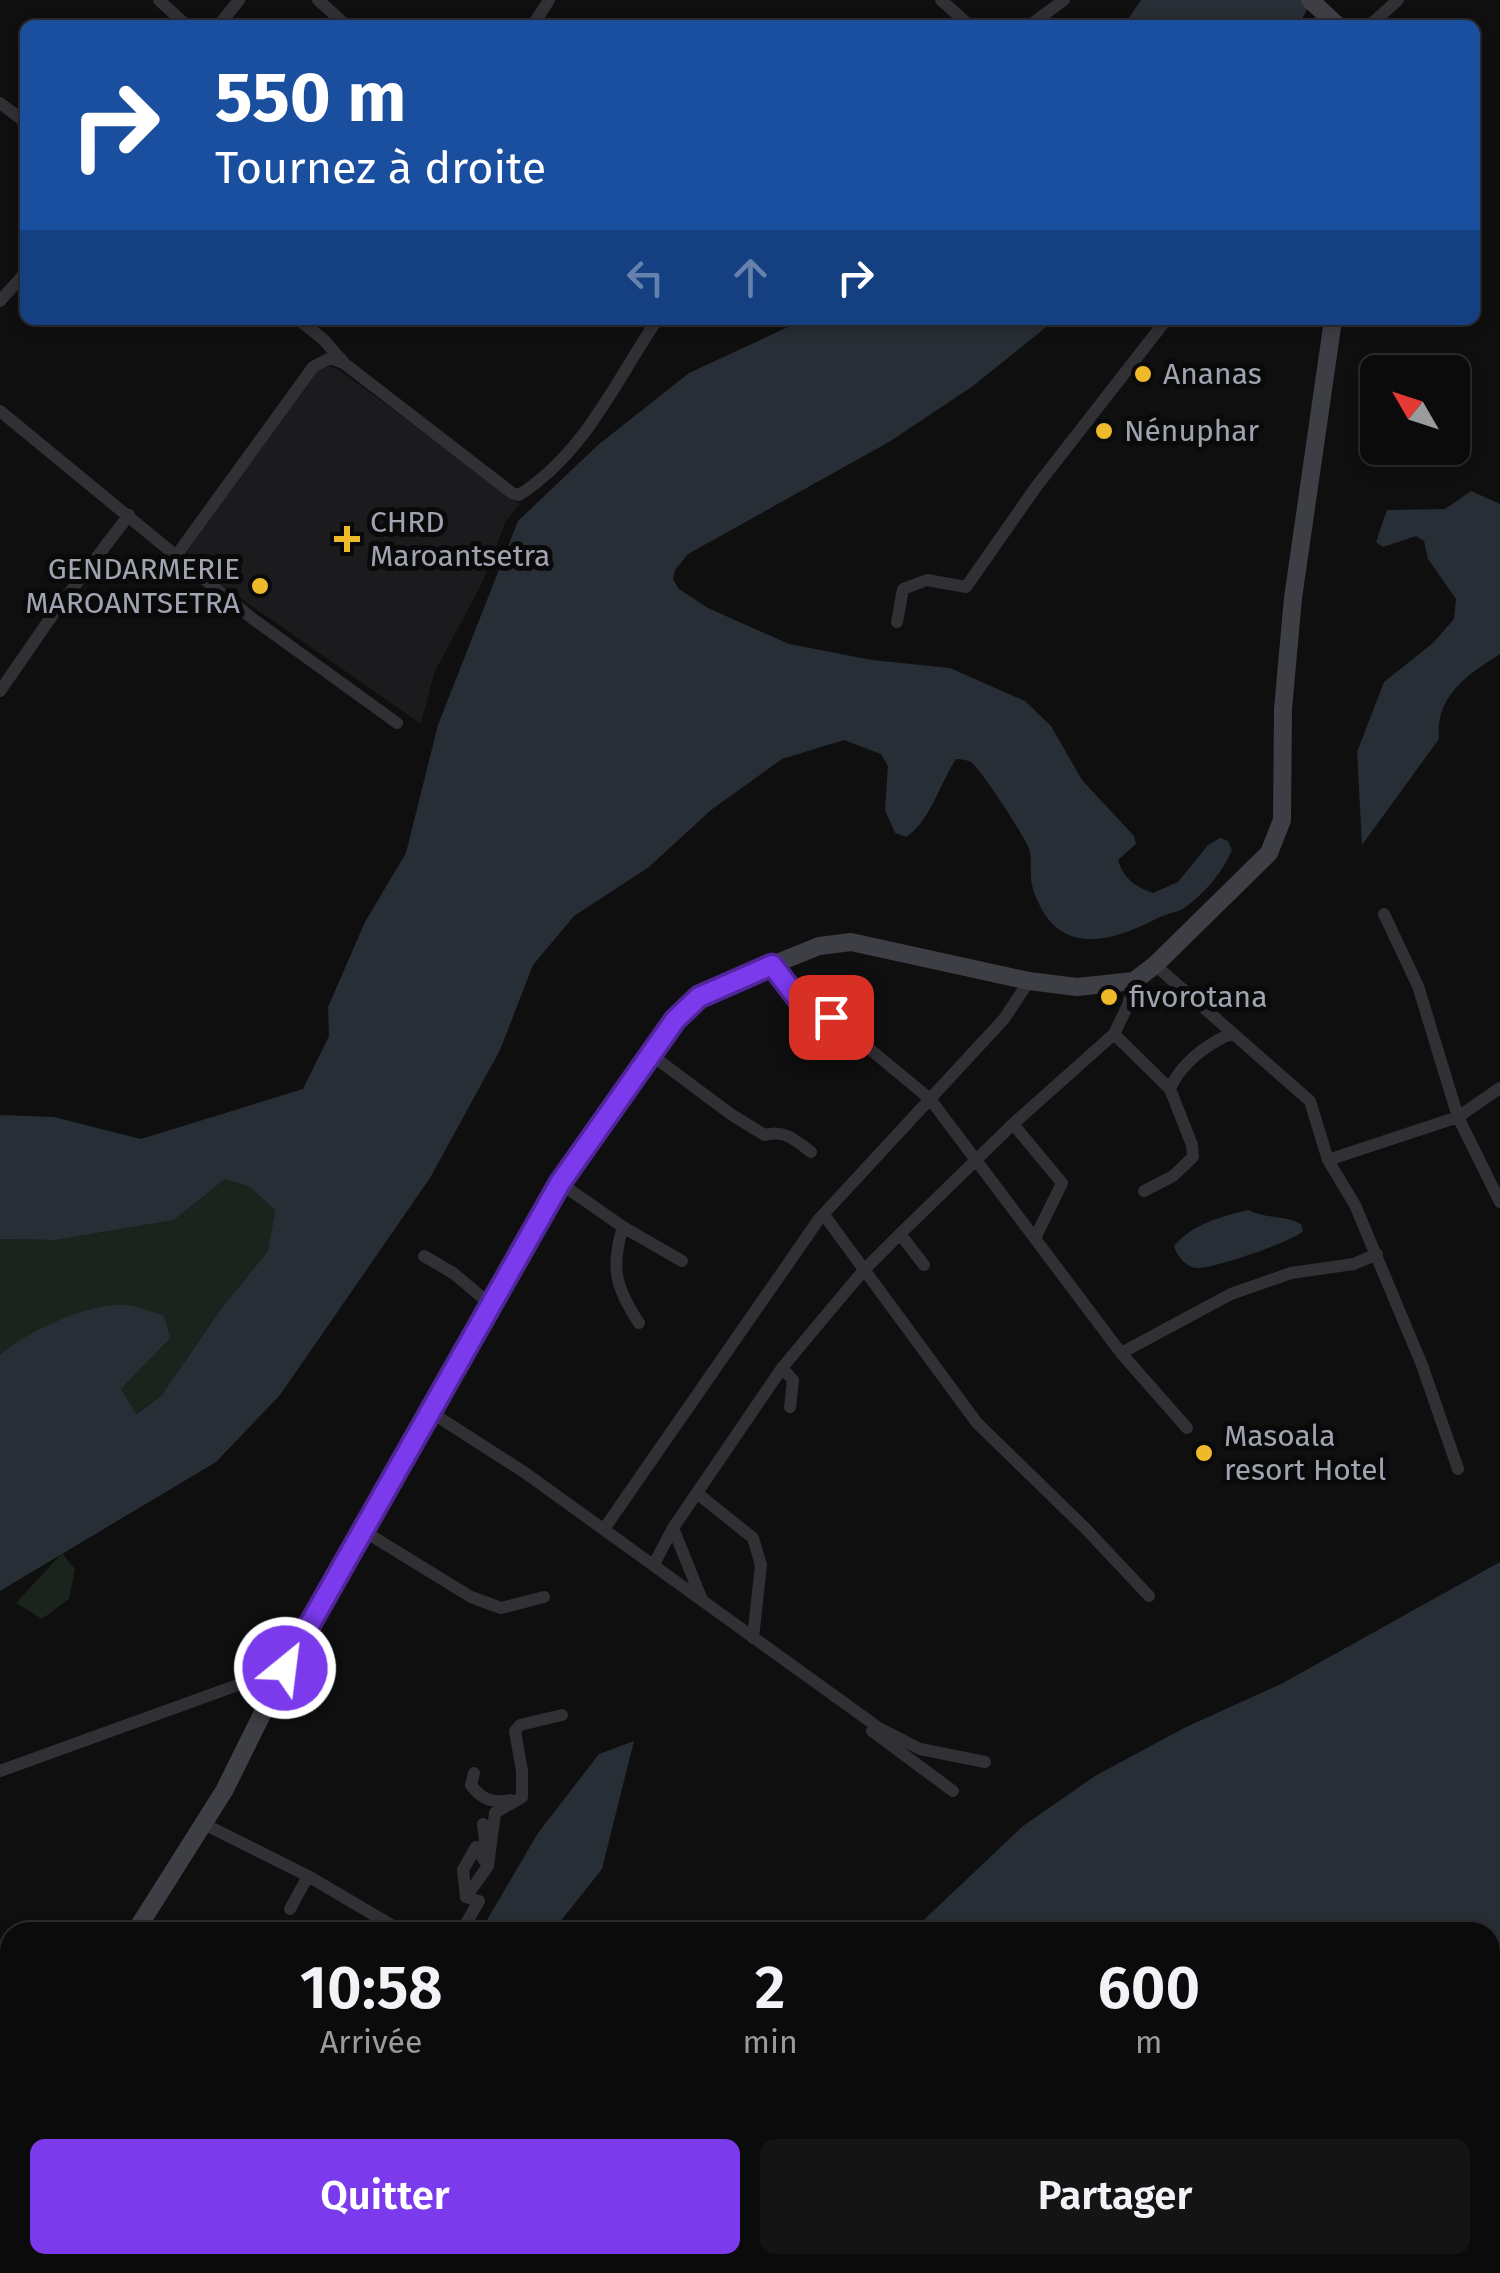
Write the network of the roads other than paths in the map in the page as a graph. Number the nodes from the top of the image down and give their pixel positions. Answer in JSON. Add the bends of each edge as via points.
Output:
{"nodes":[{"id":1,"x":159,"y":0,"type":"edge"},
{"id":2,"x":239,"y":0,"type":"edge"},
{"id":3,"x":318,"y":0,"type":"edge"},
{"id":4,"x":940,"y":0,"type":"edge"},
{"id":5,"x":1064,"y":0,"type":"edge"},
{"id":6,"x":1310,"y":0,"type":"edge"},
{"id":7,"x":1398,"y":0,"type":"edge"},
{"id":8,"x":181,"y":20,"type":"edge"},
{"id":9,"x":223,"y":20,"type":"edge"},
{"id":10,"x":340,"y":20,"type":"edge"},
{"id":11,"x":964,"y":20,"type":"edge"},
{"id":12,"x":1037,"y":20,"type":"edge"},
{"id":13,"x":1331,"y":20,"type":"edge"},
{"id":14,"x":1376,"y":20,"type":"edge"},
{"id":15,"x":0,"y":103,"type":"edge"},
{"id":16,"x":20,"y":118,"type":"edge"},
{"id":17,"x":20,"y":279,"type":"edge"},
{"id":18,"x":0,"y":301,"type":"edge"},
{"id":19,"x":304,"y":325,"type":"edge"},
{"id":20,"x":654,"y":325,"type":"edge"},
{"id":21,"x":1162,"y":325,"type":"edge"},
{"id":22,"x":1332,"y":325,"type":"edge"},
{"id":23,"x":345,"y":364,"type":"junction"},
{"id":24,"x":0,"y":410,"type":"edge"},
{"id":25,"x":129,"y":516,"type":"junction"},
{"id":26,"x":176,"y":556,"type":"junction"},
{"id":27,"x":897,"y":622,"type":"dead end"},
{"id":28,"x":0,"y":691,"type":"edge"},
{"id":29,"x":397,"y":723,"type":"dead end"},
{"id":30,"x":1384,"y":914,"type":"dead end"},
{"id":31,"x":1155,"y":964,"type":"junction"},
{"id":32,"x":772,"y":965,"type":"junction"},
{"id":33,"x":1029,"y":981,"type":"junction"},
{"id":34,"x":1134,"y":982,"type":"junction"},
{"id":35,"x":1114,"y":1034,"type":"junction"},
{"id":36,"x":1230,"y":1034,"type":"junction"},
{"id":37,"x":650,"y":1054,"type":"junction"},
{"id":38,"x":1500,"y":1088,"type":"edge"},
{"id":39,"x":1170,"y":1089,"type":"junction"},
{"id":40,"x":930,"y":1099,"type":"junction"},
{"id":41,"x":1458,"y":1117,"type":"junction"},
{"id":42,"x":1013,"y":1124,"type":"junction"},
{"id":43,"x":812,"y":1152,"type":"dead end"},
{"id":44,"x":1328,"y":1160,"type":"junction"},
{"id":45,"x":976,"y":1161,"type":"junction"},
{"id":46,"x":560,"y":1183,"type":"junction"},
{"id":47,"x":1144,"y":1191,"type":"dead end"},
{"id":48,"x":1500,"y":1202,"type":"edge"},
{"id":49,"x":824,"y":1215,"type":"junction"},
{"id":50,"x":623,"y":1227,"type":"junction"},
{"id":51,"x":900,"y":1234,"type":"junction"},
{"id":52,"x":1036,"y":1236,"type":"junction"},
{"id":53,"x":1376,"y":1254,"type":"junction"},
{"id":54,"x":424,"y":1256,"type":"dead end"},
{"id":55,"x":682,"y":1262,"type":"dead end"},
{"id":56,"x":924,"y":1265,"type":"dead end"},
{"id":57,"x":864,"y":1270,"type":"junction"},
{"id":58,"x":490,"y":1304,"type":"junction"},
{"id":59,"x":639,"y":1323,"type":"dead end"},
{"id":60,"x":1121,"y":1353,"type":"junction"},
{"id":61,"x":782,"y":1368,"type":"junction"},
{"id":62,"x":790,"y":1407,"type":"dead end"},
{"id":63,"x":432,"y":1414,"type":"junction"},
{"id":64,"x":1187,"y":1428,"type":"dead end"},
{"id":65,"x":1458,"y":1469,"type":"dead end"},
{"id":66,"x":698,"y":1494,"type":"junction"},
{"id":67,"x":674,"y":1528,"type":"junction"},
{"id":68,"x":604,"y":1529,"type":"junction"},
{"id":69,"x":362,"y":1530,"type":"junction"},
{"id":70,"x":654,"y":1564,"type":"junction"},
{"id":71,"x":1149,"y":1596,"type":"dead end"},
{"id":72,"x":544,"y":1598,"type":"dead end"},
{"id":73,"x":702,"y":1600,"type":"junction"},
{"id":74,"x":753,"y":1638,"type":"junction"},
{"id":75,"x":285,"y":1668,"type":"junction"},
{"id":76,"x":838,"y":1697,"type":"junction"},
{"id":77,"x":562,"y":1716,"type":"dead end"},
{"id":78,"x":985,"y":1762,"type":"dead end"},
{"id":79,"x":0,"y":1771,"type":"edge"},
{"id":80,"x":474,"y":1773,"type":"dead end"},
{"id":81,"x":952,"y":1792,"type":"dead end"},
{"id":82,"x":522,"y":1798,"type":"junction"},
{"id":83,"x":204,"y":1824,"type":"junction"},
{"id":84,"x":483,"y":1824,"type":"dead end"},
{"id":85,"x":488,"y":1866,"type":"junction"},
{"id":86,"x":308,"y":1876,"type":"junction"},
{"id":87,"x":466,"y":1896,"type":"junction"},
{"id":88,"x":290,"y":1909,"type":"dead end"},
{"id":89,"x":141,"y":1922,"type":"edge"},
{"id":90,"x":386,"y":1922,"type":"edge"},
{"id":91,"x":467,"y":1922,"type":"edge"}],
"edges":[{"from":1,"to":8,"type":"street"},
{"from":2,"to":9,"type":"street"},
{"from":3,"to":10,"type":"street"},
{"from":4,"to":11,"type":"street"},
{"from":5,"to":12,"type":"street"},
{"from":6,"to":13,"type":"main road"},
{"from":7,"to":14,"type":"street"},
{"from":15,"to":16,"type":"street"},
{"from":17,"to":18,"type":"street"},
{"from":19,"to":23,"type":"street"},
{"from":20,"to":23,"type":"street","via":[[594,423],[519,494]]},
{"from":21,"to":27,"type":"street","via":[[966,587],[927,580],[903,589]]},
{"from":22,"to":31,"type":"main road","via":[[1293,598],[1282,820],[1269,854]]},
{"from":23,"to":26,"type":"street","via":[[330,358],[313,367]]},
{"from":24,"to":25,"type":"street"},
{"from":25,"to":26,"type":"street"},
{"from":25,"to":28,"type":"street"},
{"from":26,"to":29,"type":"street"},
{"from":30,"to":41,"type":"street","via":[[1418,986]]},
{"from":31,"to":34,"type":"main road"},
{"from":31,"to":36,"type":"street"},
{"from":32,"to":33,"type":"main road","via":[[819,946],[851,942]]},
{"from":32,"to":37,"type":"main road","via":[[699,997]]},
{"from":32,"to":40,"type":"street","via":[[798,999],[831,1017]]},
{"from":33,"to":34,"type":"main road","via":[[1076,988]]},
{"from":33,"to":40,"type":"street","via":[[1004,1019]]},
{"from":34,"to":35,"type":"street"},
{"from":35,"to":39,"type":"street"},
{"from":35,"to":42,"type":"street"},
{"from":36,"to":39,"type":"street","via":[[1200,1051]]},
{"from":36,"to":44,"type":"street","via":[[1310,1101]]},
{"from":37,"to":43,"type":"street","via":[[765,1135],[788,1136]]},
{"from":37,"to":46,"type":"main road"},
{"from":38,"to":41,"type":"street"},
{"from":39,"to":47,"type":"street","via":[[1193,1156]]},
{"from":40,"to":45,"type":"street"},
{"from":40,"to":49,"type":"street"},
{"from":41,"to":44,"type":"street"},
{"from":41,"to":48,"type":"street"},
{"from":42,"to":45,"type":"street"},
{"from":42,"to":52,"type":"street","via":[[1062,1183]]},
{"from":44,"to":53,"type":"street"},
{"from":45,"to":51,"type":"street"},
{"from":45,"to":52,"type":"street"},
{"from":46,"to":50,"type":"street"},
{"from":46,"to":58,"type":"main road"},
{"from":49,"to":57,"type":"street"},
{"from":49,"to":68,"type":"street"},
{"from":50,"to":55,"type":"street"},
{"from":50,"to":59,"type":"street","via":[[615,1280]]},
{"from":51,"to":56,"type":"street"},
{"from":51,"to":57,"type":"street"},
{"from":52,"to":60,"type":"street"},
{"from":53,"to":60,"type":"street","via":[[1231,1294]]},
{"from":53,"to":65,"type":"street"},
{"from":54,"to":58,"type":"street"},
{"from":57,"to":61,"type":"street"},
{"from":57,"to":71,"type":"street","via":[[977,1423]]},
{"from":58,"to":63,"type":"main road"},
{"from":60,"to":64,"type":"street"},
{"from":61,"to":62,"type":"street","via":[[794,1380]]},
{"from":61,"to":66,"type":"street"},
{"from":63,"to":68,"type":"street"},
{"from":63,"to":69,"type":"main road"},
{"from":66,"to":67,"type":"street"},
{"from":66,"to":74,"type":"street","via":[[754,1538],[761,1565]]},
{"from":67,"to":70,"type":"street"},
{"from":67,"to":73,"type":"street"},
{"from":68,"to":70,"type":"street"},
{"from":69,"to":72,"type":"street","via":[[501,1608]]},
{"from":69,"to":75,"type":"main road"},
{"from":70,"to":73,"type":"street"},
{"from":73,"to":74,"type":"street"},
{"from":74,"to":76,"type":"street"},
{"from":75,"to":79,"type":"street"},
{"from":75,"to":83,"type":"main road"},
{"from":76,"to":78,"type":"street","via":[[920,1749]]},
{"from":76,"to":81,"type":"street"},
{"from":77,"to":82,"type":"street","via":[[515,1730]]},
{"from":80,"to":82,"type":"street","via":[[471,1785],[478,1795],[497,1803]]},
{"from":82,"to":85,"type":"street","via":[[495,1813]]},
{"from":83,"to":86,"type":"street"},
{"from":83,"to":89,"type":"main road"},
{"from":84,"to":85,"type":"street"},
{"from":85,"to":87,"type":"street"},
{"from":85,"to":87,"type":"street","via":[[476,1847],[463,1870]]},
{"from":86,"to":88,"type":"street"},
{"from":86,"to":90,"type":"street"},
{"from":87,"to":91,"type":"street","via":[[479,1901]]}]}
